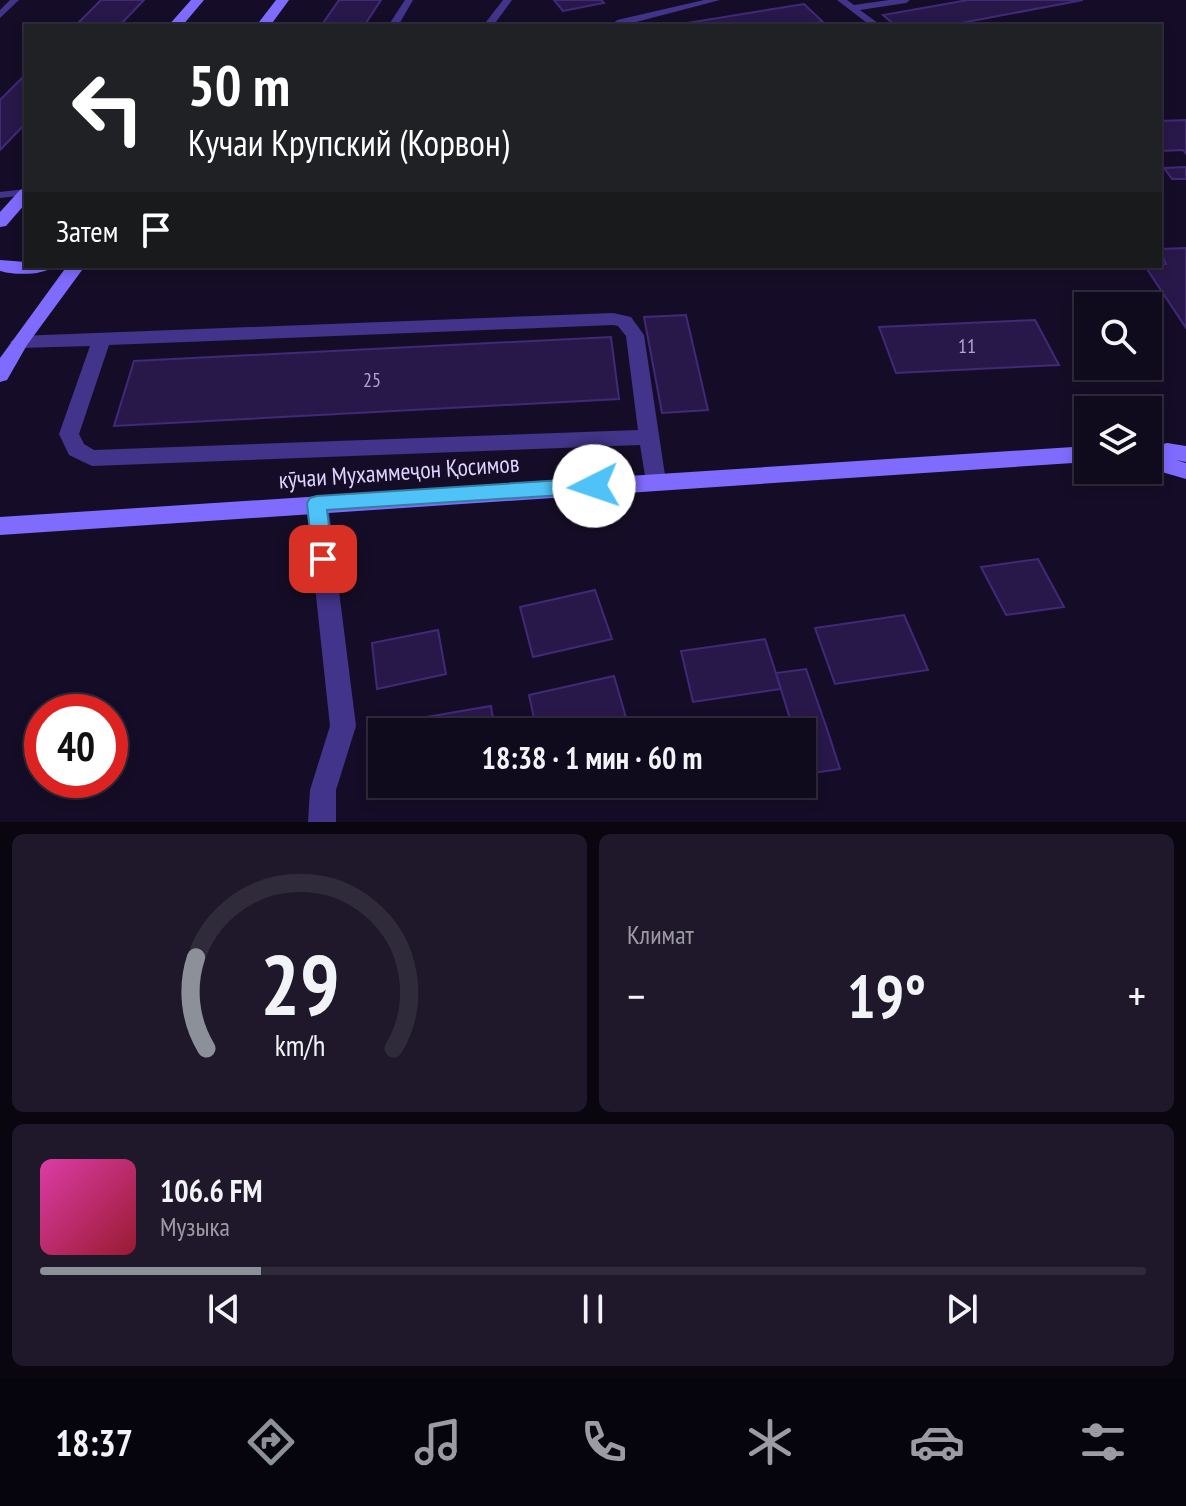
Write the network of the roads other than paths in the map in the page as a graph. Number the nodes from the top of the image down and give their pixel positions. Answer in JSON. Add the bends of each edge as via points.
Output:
{"nodes":[{"id":1,"x":15,"y":0,"type":"edge"},
{"id":2,"x":198,"y":0,"type":"edge"},
{"id":3,"x":283,"y":0,"type":"edge"},
{"id":4,"x":409,"y":0,"type":"edge"},
{"id":5,"x":508,"y":0,"type":"edge"},
{"id":6,"x":716,"y":0,"type":"edge"},
{"id":7,"x":841,"y":0,"type":"edge"},
{"id":8,"x":906,"y":0,"type":"edge"},
{"id":9,"x":854,"y":8,"type":"junction"},
{"id":10,"x":0,"y":15,"type":"edge"},
{"id":11,"x":177,"y":24,"type":"edge"},
{"id":12,"x":265,"y":24,"type":"edge"},
{"id":13,"x":394,"y":24,"type":"edge"},
{"id":14,"x":490,"y":24,"type":"edge"},
{"id":15,"x":618,"y":24,"type":"edge"},
{"id":16,"x":874,"y":24,"type":"edge"},
{"id":17,"x":24,"y":193,"type":"edge"},
{"id":18,"x":0,"y":195,"type":"edge"},
{"id":19,"x":24,"y":195,"type":"edge"},
{"id":20,"x":0,"y":222,"type":"edge"},
{"id":21,"x":0,"y":265,"type":"edge"},
{"id":22,"x":24,"y":267,"type":"edge"},
{"id":23,"x":74,"y":268,"type":"edge"},
{"id":24,"x":102,"y":339,"type":"junction"},
{"id":25,"x":19,"y":342,"type":"junction"},
{"id":26,"x":0,"y":375,"type":"edge"},
{"id":27,"x":649,"y":437,"type":"junction"},
{"id":28,"x":1167,"y":453,"type":"edge"},
{"id":29,"x":1074,"y":455,"type":"edge"},
{"id":30,"x":1186,"y":471,"type":"edge"},
{"id":31,"x":655,"y":482,"type":"junction"},
{"id":32,"x":317,"y":503,"type":"junction"},
{"id":33,"x":0,"y":526,"type":"edge"},
{"id":34,"x":322,"y":822,"type":"edge"}],
"edges":[{"from":1,"to":10,"type":"lane"},
{"from":2,"to":11,"type":"street"},
{"from":3,"to":12,"type":"street"},
{"from":4,"to":13,"type":"lane"},
{"from":5,"to":14,"type":"lane"},
{"from":6,"to":15,"type":"lane"},
{"from":7,"to":9,"type":"lane"},
{"from":8,"to":9,"type":"lane"},
{"from":9,"to":16,"type":"lane"},
{"from":17,"to":18,"type":"lane"},
{"from":19,"to":20,"type":"street"},
{"from":21,"to":22,"type":"street"},
{"from":23,"to":25,"type":"street"},
{"from":24,"to":25,"type":"street"},
{"from":24,"to":27,"type":"street","via":[[613,319],[624,321],[635,335]]},
{"from":24,"to":27,"type":"street","via":[[69,434],[71,444],[92,458]]},
{"from":25,"to":26,"type":"street"},
{"from":27,"to":31,"type":"street"},
{"from":28,"to":30,"type":"street"},
{"from":29,"to":31,"type":"street","name":"кӯчаи Мухаммеҷон Қосимов"},
{"from":31,"to":32,"type":"street","name":"кӯчаи Мухаммеҷон Қосимов"},
{"from":32,"to":33,"type":"street","name":"кӯчаи Мухаммеҷон Қосимов"},
{"from":32,"to":34,"type":"street","via":[[343,726],[323,790]]}]}
